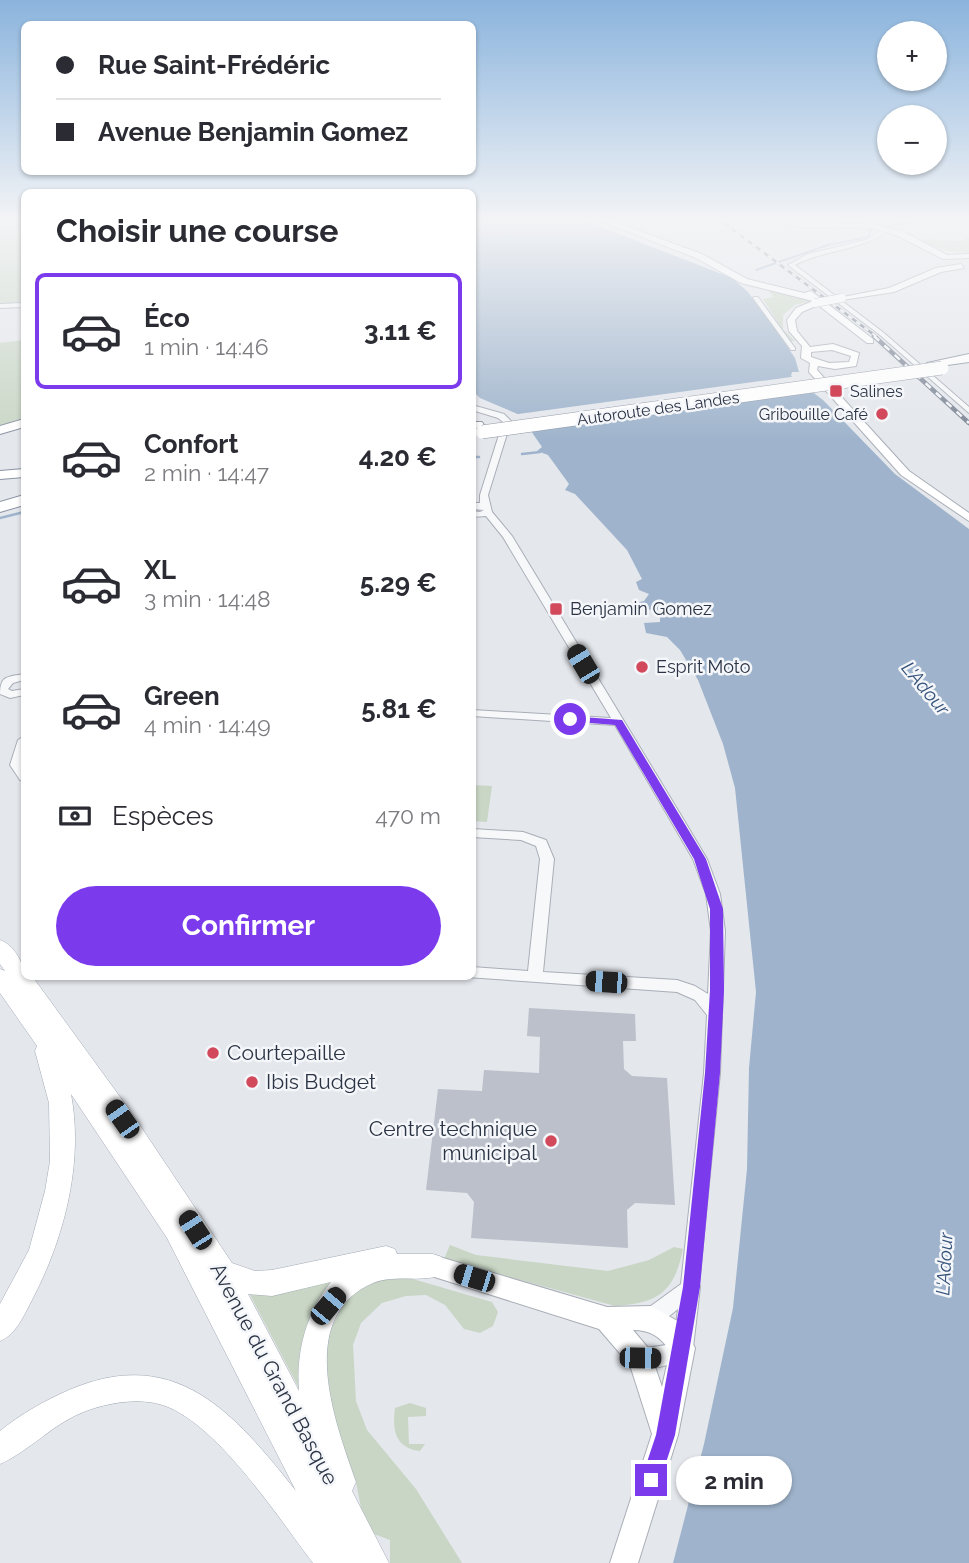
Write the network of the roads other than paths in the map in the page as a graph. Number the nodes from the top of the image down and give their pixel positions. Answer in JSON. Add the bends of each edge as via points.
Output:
{"nodes":[{"id":1,"x":786,"y":293,"type":"edge"},
{"id":2,"x":828,"y":293,"type":"edge"},
{"id":3,"x":873,"y":293,"type":"edge"},
{"id":4,"x":756,"y":298,"type":"dead end"},
{"id":5,"x":815,"y":301,"type":"junction"},
{"id":6,"x":21,"y":305,"type":"edge"},
{"id":7,"x":0,"y":306,"type":"edge"},
{"id":8,"x":801,"y":338,"type":"junction"},
{"id":9,"x":870,"y":341,"type":"junction"},
{"id":10,"x":826,"y":347,"type":"junction"},
{"id":11,"x":793,"y":349,"type":"dead end"},
{"id":12,"x":808,"y":350,"type":"junction"},
{"id":13,"x":846,"y":350,"type":"junction"},
{"id":14,"x":856,"y":355,"type":"junction"},
{"id":15,"x":969,"y":358,"type":"edge"},
{"id":16,"x":969,"y":364,"type":"edge"},
{"id":17,"x":937,"y":365,"type":"junction"},
{"id":18,"x":816,"y":368,"type":"junction"},
{"id":19,"x":476,"y":408,"type":"edge"},
{"id":20,"x":969,"y":411,"type":"edge"},
{"id":21,"x":21,"y":424,"type":"edge"},
{"id":22,"x":476,"y":429,"type":"edge"},
{"id":23,"x":0,"y":430,"type":"edge"},
{"id":24,"x":21,"y":474,"type":"edge"},
{"id":25,"x":0,"y":477,"type":"edge"},
{"id":26,"x":21,"y":478,"type":"edge"},
{"id":27,"x":21,"y":486,"type":"edge"},
{"id":28,"x":0,"y":487,"type":"edge"},
{"id":29,"x":21,"y":501,"type":"edge"},
{"id":30,"x":0,"y":507,"type":"edge"},
{"id":31,"x":479,"y":510,"type":"edge"},
{"id":32,"x":969,"y":518,"type":"edge"},
{"id":33,"x":21,"y":678,"type":"edge"},
{"id":34,"x":0,"y":687,"type":"edge"},
{"id":35,"x":21,"y":696,"type":"edge"},
{"id":36,"x":476,"y":713,"type":"edge"},
{"id":37,"x":618,"y":722,"type":"junction"},
{"id":38,"x":21,"y":749,"type":"edge"},
{"id":39,"x":21,"y":774,"type":"edge"},
{"id":40,"x":476,"y":833,"type":"edge"},
{"id":41,"x":0,"y":948,"type":"edge"},
{"id":42,"x":476,"y":973,"type":"edge"},
{"id":43,"x":0,"y":977,"type":"edge"},
{"id":44,"x":21,"y":977,"type":"edge"},
{"id":45,"x":535,"y":977,"type":"junction"},
{"id":46,"x":23,"y":980,"type":"edge"},
{"id":47,"x":715,"y":1016,"type":"junction"},
{"id":48,"x":43,"y":1041,"type":"junction"},
{"id":49,"x":433,"y":1266,"type":"junction"},
{"id":50,"x":223,"y":1272,"type":"junction"},
{"id":51,"x":691,"y":1287,"type":"junction"},
{"id":52,"x":651,"y":1318,"type":"junction"},
{"id":53,"x":607,"y":1319,"type":"junction"},
{"id":54,"x":0,"y":1328,"type":"edge"},
{"id":55,"x":683,"y":1348,"type":"junction"},
{"id":56,"x":640,"y":1358,"type":"junction"},
{"id":57,"x":665,"y":1435,"type":"junction"},
{"id":58,"x":0,"y":1449,"type":"edge"},
{"id":59,"x":358,"y":1535,"type":"junction"},
{"id":60,"x":333,"y":1563,"type":"edge"},
{"id":61,"x":349,"y":1563,"type":"edge"},
{"id":62,"x":373,"y":1563,"type":"edge"},
{"id":63,"x":624,"y":1563,"type":"edge"}],
"edges":[{"from":1,"to":5,"type":"main road"},
{"from":2,"to":20,"type":"street"},
{"from":3,"to":5,"type":"main road","bridge":true},
{"from":4,"to":11,"type":"street"},
{"from":5,"to":8,"type":"main road","via":[[791,320],[793,331]]},
{"from":5,"to":9,"type":"main road"},
{"from":6,"to":7,"type":"street"},
{"from":8,"to":10,"type":"main road"},
{"from":8,"to":12,"type":"main road"},
{"from":9,"to":13,"type":"main road"},
{"from":9,"to":14,"type":"main road","via":[[870,348]]},
{"from":10,"to":12,"type":"main road"},
{"from":10,"to":13,"type":"main road"},
{"from":12,"to":18,"type":"main road","via":[[806,358]]},
{"from":13,"to":14,"type":"main road"},
{"from":14,"to":18,"type":"main road","via":[[853,363]]},
{"from":15,"to":17,"type":"highway","name":"Autoroute des Landes"},
{"from":16,"to":17,"type":"highway","name":"Autoroute des Landes"},
{"from":17,"to":22,"type":"highway","name":"Autoroute des Landes","bridge":true},
{"from":18,"to":32,"type":"main road","via":[[905,472]]},
{"from":19,"to":31,"type":"street","via":[[507,421]]},
{"from":21,"to":23,"type":"highway"},
{"from":24,"to":25,"type":"highway"},
{"from":25,"to":26,"type":"highway"},
{"from":27,"to":28,"type":"highway"},
{"from":29,"to":30,"type":"highway"},
{"from":31,"to":37,"type":"street","via":[[498,523]]},
{"from":33,"to":34,"type":"street"},
{"from":34,"to":35,"type":"street","via":[[2,693]]},
{"from":36,"to":37,"type":"street"},
{"from":37,"to":47,"type":"street","via":[[700,859],[713,894],[718,931]]},
{"from":38,"to":39,"type":"street","via":[[16,765]]},
{"from":40,"to":45,"type":"street","via":[[523,836],[541,843],[547,859]]},
{"from":41,"to":44,"type":"main road","name":"Avenue du Grand Basque"},
{"from":42,"to":45,"type":"street"},
{"from":43,"to":48,"type":"main road","name":"Avenue du Grand Basque"},
{"from":45,"to":47,"type":"street","via":[[677,986],[705,998]]},
{"from":46,"to":50,"type":"main road","name":"Avenue du Grand Basque"},
{"from":47,"to":51,"type":"street"},
{"from":48,"to":54,"type":"main road","via":[[61,1100],[61,1168],[44,1241]]},
{"from":48,"to":61,"type":"main road","name":"Avenue du Grand Basque","via":[[176,1230]]},
{"from":49,"to":50,"type":"main road","via":[[385,1258],[255,1284]]},
{"from":49,"to":53,"type":"main road"},
{"from":49,"to":59,"type":"main road","via":[[375,1269],[360,1276],[328,1306],[317,1336],[313,1388],[318,1413]]},
{"from":50,"to":59,"type":"main road","name":"Avenue du Grand Basque"},
{"from":51,"to":52,"type":"street"},
{"from":51,"to":55,"type":"street"},
{"from":52,"to":53,"type":"main road"},
{"from":52,"to":55,"type":"main road","via":[[672,1332]]},
{"from":53,"to":56,"type":"main road"},
{"from":55,"to":56,"type":"street","via":[[666,1357]]},
{"from":55,"to":57,"type":"main road"},
{"from":56,"to":57,"type":"main road"},
{"from":57,"to":63,"type":"main road"},
{"from":58,"to":60,"type":"main road","via":[[45,1418],[110,1390],[133,1387],[181,1398],[236,1445]]},
{"from":59,"to":62,"type":"main road","name":"Avenue du Grand Basque"}]}
